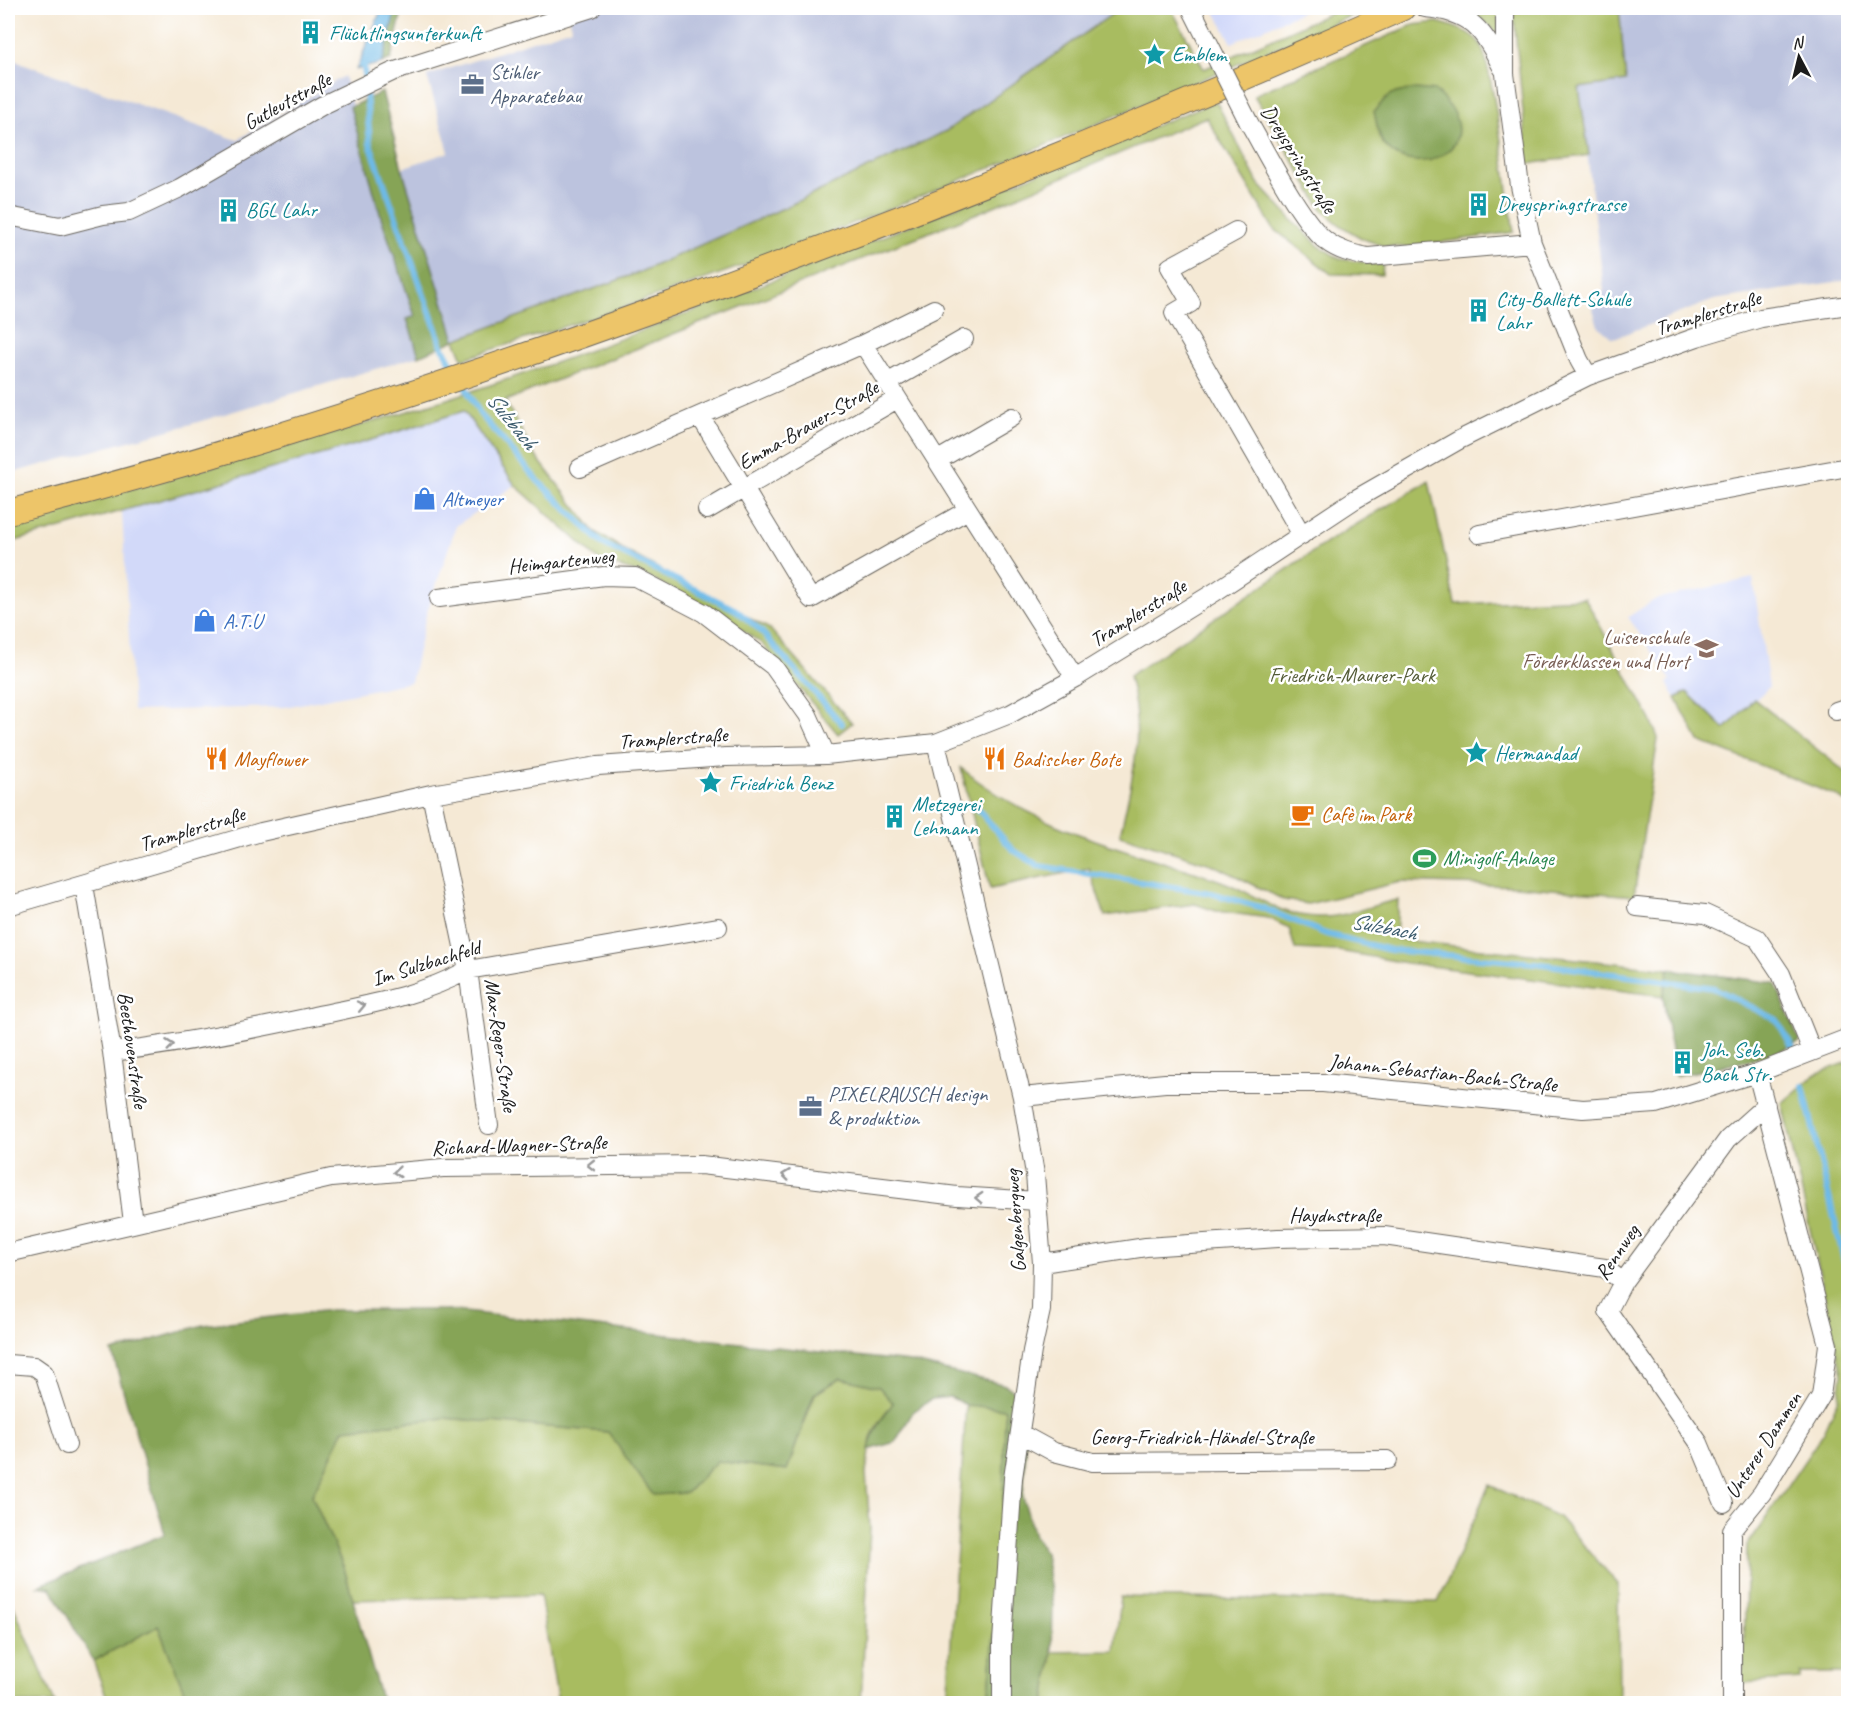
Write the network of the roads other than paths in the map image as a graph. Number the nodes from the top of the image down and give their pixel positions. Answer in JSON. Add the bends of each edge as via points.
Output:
{"nodes":[{"id":1,"x":592,"y":8,"type":"edge"},
{"id":2,"x":1191,"y":8,"type":"edge"},
{"id":3,"x":1403,"y":8,"type":"edge"},
{"id":4,"x":1425,"y":8,"type":"edge"},
{"id":5,"x":1505,"y":8,"type":"edge"},
{"id":6,"x":1505,"y":74,"type":"junction"},
{"id":7,"x":8,"y":216,"type":"edge"},
{"id":8,"x":1236,"y":231,"type":"dead end"},
{"id":9,"x":1532,"y":243,"type":"junction"},
{"id":10,"x":1848,"y":305,"type":"edge"},
{"id":11,"x":934,"y":309,"type":"dead end"},
{"id":12,"x":964,"y":339,"type":"dead end"},
{"id":13,"x":863,"y":344,"type":"junction"},
{"id":14,"x":1588,"y":376,"type":"junction"},
{"id":15,"x":887,"y":383,"type":"junction"},
{"id":16,"x":897,"y":399,"type":"junction"},
{"id":17,"x":700,"y":416,"type":"junction"},
{"id":18,"x":1012,"y":417,"type":"dead end"},
{"id":19,"x":938,"y":460,"type":"junction"},
{"id":20,"x":1848,"y":467,"type":"edge"},
{"id":21,"x":580,"y":468,"type":"dead end"},
{"id":22,"x":742,"y":489,"type":"junction"},
{"id":23,"x":707,"y":510,"type":"dead end"},
{"id":24,"x":968,"y":510,"type":"junction"},
{"id":25,"x":8,"y":512,"type":"edge"},
{"id":26,"x":1479,"y":534,"type":"dead end"},
{"id":27,"x":1302,"y":535,"type":"junction"},
{"id":28,"x":439,"y":598,"type":"dead end"},
{"id":29,"x":1075,"y":678,"type":"junction"},
{"id":30,"x":936,"y":744,"type":"junction"},
{"id":31,"x":826,"y":755,"type":"junction"},
{"id":32,"x":431,"y":794,"type":"junction"},
{"id":33,"x":84,"y":885,"type":"junction"},
{"id":34,"x":8,"y":906,"type":"edge"},
{"id":35,"x":1637,"y":907,"type":"dead end"},
{"id":36,"x":718,"y":927,"type":"dead end"},
{"id":37,"x":468,"y":970,"type":"junction"},
{"id":38,"x":1848,"y":1038,"type":"edge"},
{"id":39,"x":1812,"y":1051,"type":"junction"},
{"id":40,"x":112,"y":1052,"type":"junction"},
{"id":41,"x":1757,"y":1072,"type":"junction"},
{"id":42,"x":1022,"y":1097,"type":"junction"},
{"id":43,"x":1766,"y":1105,"type":"junction"},
{"id":44,"x":489,"y":1125,"type":"dead end"},
{"id":45,"x":1038,"y":1201,"type":"junction"},
{"id":46,"x":133,"y":1223,"type":"junction"},
{"id":47,"x":8,"y":1253,"type":"edge"},
{"id":48,"x":1042,"y":1263,"type":"junction"},
{"id":49,"x":1623,"y":1282,"type":"junction"},
{"id":50,"x":8,"y":1364,"type":"edge"},
{"id":51,"x":1021,"y":1434,"type":"junction"},
{"id":52,"x":67,"y":1444,"type":"dead end"},
{"id":53,"x":1388,"y":1460,"type":"dead end"},
{"id":54,"x":1724,"y":1503,"type":"dead end"},
{"id":55,"x":1002,"y":1704,"type":"edge"},
{"id":56,"x":1732,"y":1704,"type":"edge"}],
"edges":[{"from":1,"to":7,"type":"street","name":"Gutleutstraße","via":[[392,72],[323,105],[180,188],[129,212],[60,226]]},
{"from":2,"to":9,"type":"street","name":"Dreyspringstraße","bridge":true,"via":[[1248,121],[1310,223],[1325,240],[1345,252],[1368,257]]},
{"from":3,"to":25,"type":"main road","via":[[997,182],[480,373],[240,447]]},
{"from":4,"to":6,"type":"street","via":[[1462,16],[1486,35]]},
{"from":5,"to":6,"type":"street"},
{"from":6,"to":9,"type":"street"},
{"from":8,"to":27,"type":"street","via":[[1170,267],[1191,303],[1174,313]]},
{"from":9,"to":14,"type":"street"},
{"from":10,"to":14,"type":"street","name":"Tramplerstraße","via":[[1761,318]]},
{"from":11,"to":13,"type":"street","name":"Emma-Brauer-Straße"},
{"from":12,"to":15,"type":"street","name":"Emma-Brauer-Straße"},
{"from":13,"to":15,"type":"street","name":"Emma-Brauer-Straße"},
{"from":13,"to":17,"type":"street","name":"Emma-Brauer-Straße"},
{"from":14,"to":27,"type":"street","name":"Tramplerstraße","via":[[1459,440],[1354,500]]},
{"from":15,"to":16,"type":"street","name":"Emma-Brauer-Straße"},
{"from":16,"to":19,"type":"street","name":"Emma-Brauer-Straße"},
{"from":16,"to":22,"type":"street","name":"Emma-Brauer-Straße"},
{"from":17,"to":21,"type":"street","name":"Emma-Brauer-Straße"},
{"from":17,"to":22,"type":"street","name":"Emma-Brauer-Straße"},
{"from":18,"to":19,"type":"street"},
{"from":19,"to":24,"type":"street","name":"Emma-Brauer-Straße"},
{"from":20,"to":26,"type":"street"},
{"from":22,"to":23,"type":"street","name":"Emma-Brauer-Straße"},
{"from":22,"to":24,"type":"street","name":"Emma-Brauer-Straße","via":[[812,599]]},
{"from":24,"to":29,"type":"street","name":"Emma-Brauer-Straße"},
{"from":27,"to":29,"type":"street","name":"Tramplerstraße"},
{"from":28,"to":31,"type":"street","name":"Heimgartenweg","via":[[604,576],[635,578],[704,613],[773,666],[808,716]]},
{"from":29,"to":30,"type":"street","name":"Tramplerstraße","via":[[1010,714]]},
{"from":30,"to":31,"type":"street","name":"Tramplerstraße"},
{"from":30,"to":42,"type":"street","name":"Galgenbergweg"},
{"from":31,"to":32,"type":"street","name":"Tramplerstraße","via":[[598,766]]},
{"from":32,"to":33,"type":"street","name":"Tramplerstraße","via":[[261,832]]},
{"from":32,"to":37,"type":"street","name":"Max-Reger-Straße"},
{"from":33,"to":34,"type":"street","name":"Tramplerstraße"},
{"from":33,"to":40,"type":"street","name":"Beethovenstraße"},
{"from":35,"to":39,"type":"street","via":[[1705,914],[1756,938],[1781,974]]},
{"from":36,"to":37,"type":"street","name":"Im Sulzbachfeld"},
{"from":40,"to":37,"type":"street","name":"Im Sulzbachfeld","one_way":true,"via":[[184,1043],[405,997],[441,985]]},
{"from":37,"to":44,"type":"street","name":"Max-Reger-Straße"},
{"from":38,"to":39,"type":"street","name":"Johann-Sebastian-Bach-Straße"},
{"from":39,"to":41,"type":"street","name":"Johann-Sebastian-Bach-Straße"},
{"from":40,"to":46,"type":"street","name":"Beethovenstraße"},
{"from":41,"to":42,"type":"street","name":"Johann-Sebastian-Bach-Straße","via":[[1656,1104],[1582,1109],[1323,1083],[1166,1083]]},
{"from":41,"to":43,"type":"street","name":"Unterer Dammen"},
{"from":42,"to":45,"type":"street","name":"Galgenbergweg"},
{"from":43,"to":49,"type":"street","name":"Rennweg","via":[[1728,1139]]},
{"from":43,"to":56,"type":"street","name":"Unterer Dammen","via":[[1828,1345],[1821,1396],[1762,1493],[1732,1530]]},
{"from":45,"to":46,"type":"street","name":"Richard-Wagner-Straße","one_way":true,"via":[[957,1196],[701,1165],[494,1166],[331,1178]]},
{"from":45,"to":48,"type":"street","name":"Galgenbergweg"},
{"from":46,"to":47,"type":"street","name":"Richard-Wagner-Straße"},
{"from":48,"to":49,"type":"street","name":"Haydnstraße","via":[[1146,1247],[1384,1236],[1605,1268]]},
{"from":48,"to":51,"type":"street","name":"Galgenbergweg","via":[[1041,1310]]},
{"from":49,"to":54,"type":"street","name":"Rennweg","via":[[1608,1311],[1699,1443]]},
{"from":50,"to":52,"type":"street","via":[[34,1365],[44,1373]]},
{"from":51,"to":53,"type":"street","name":"Georg-Friedrich-Händel-Straße","via":[[1054,1452],[1093,1462]]},
{"from":51,"to":55,"type":"street","name":"Galgenbergweg","via":[[1013,1478],[1002,1642]]}]}
